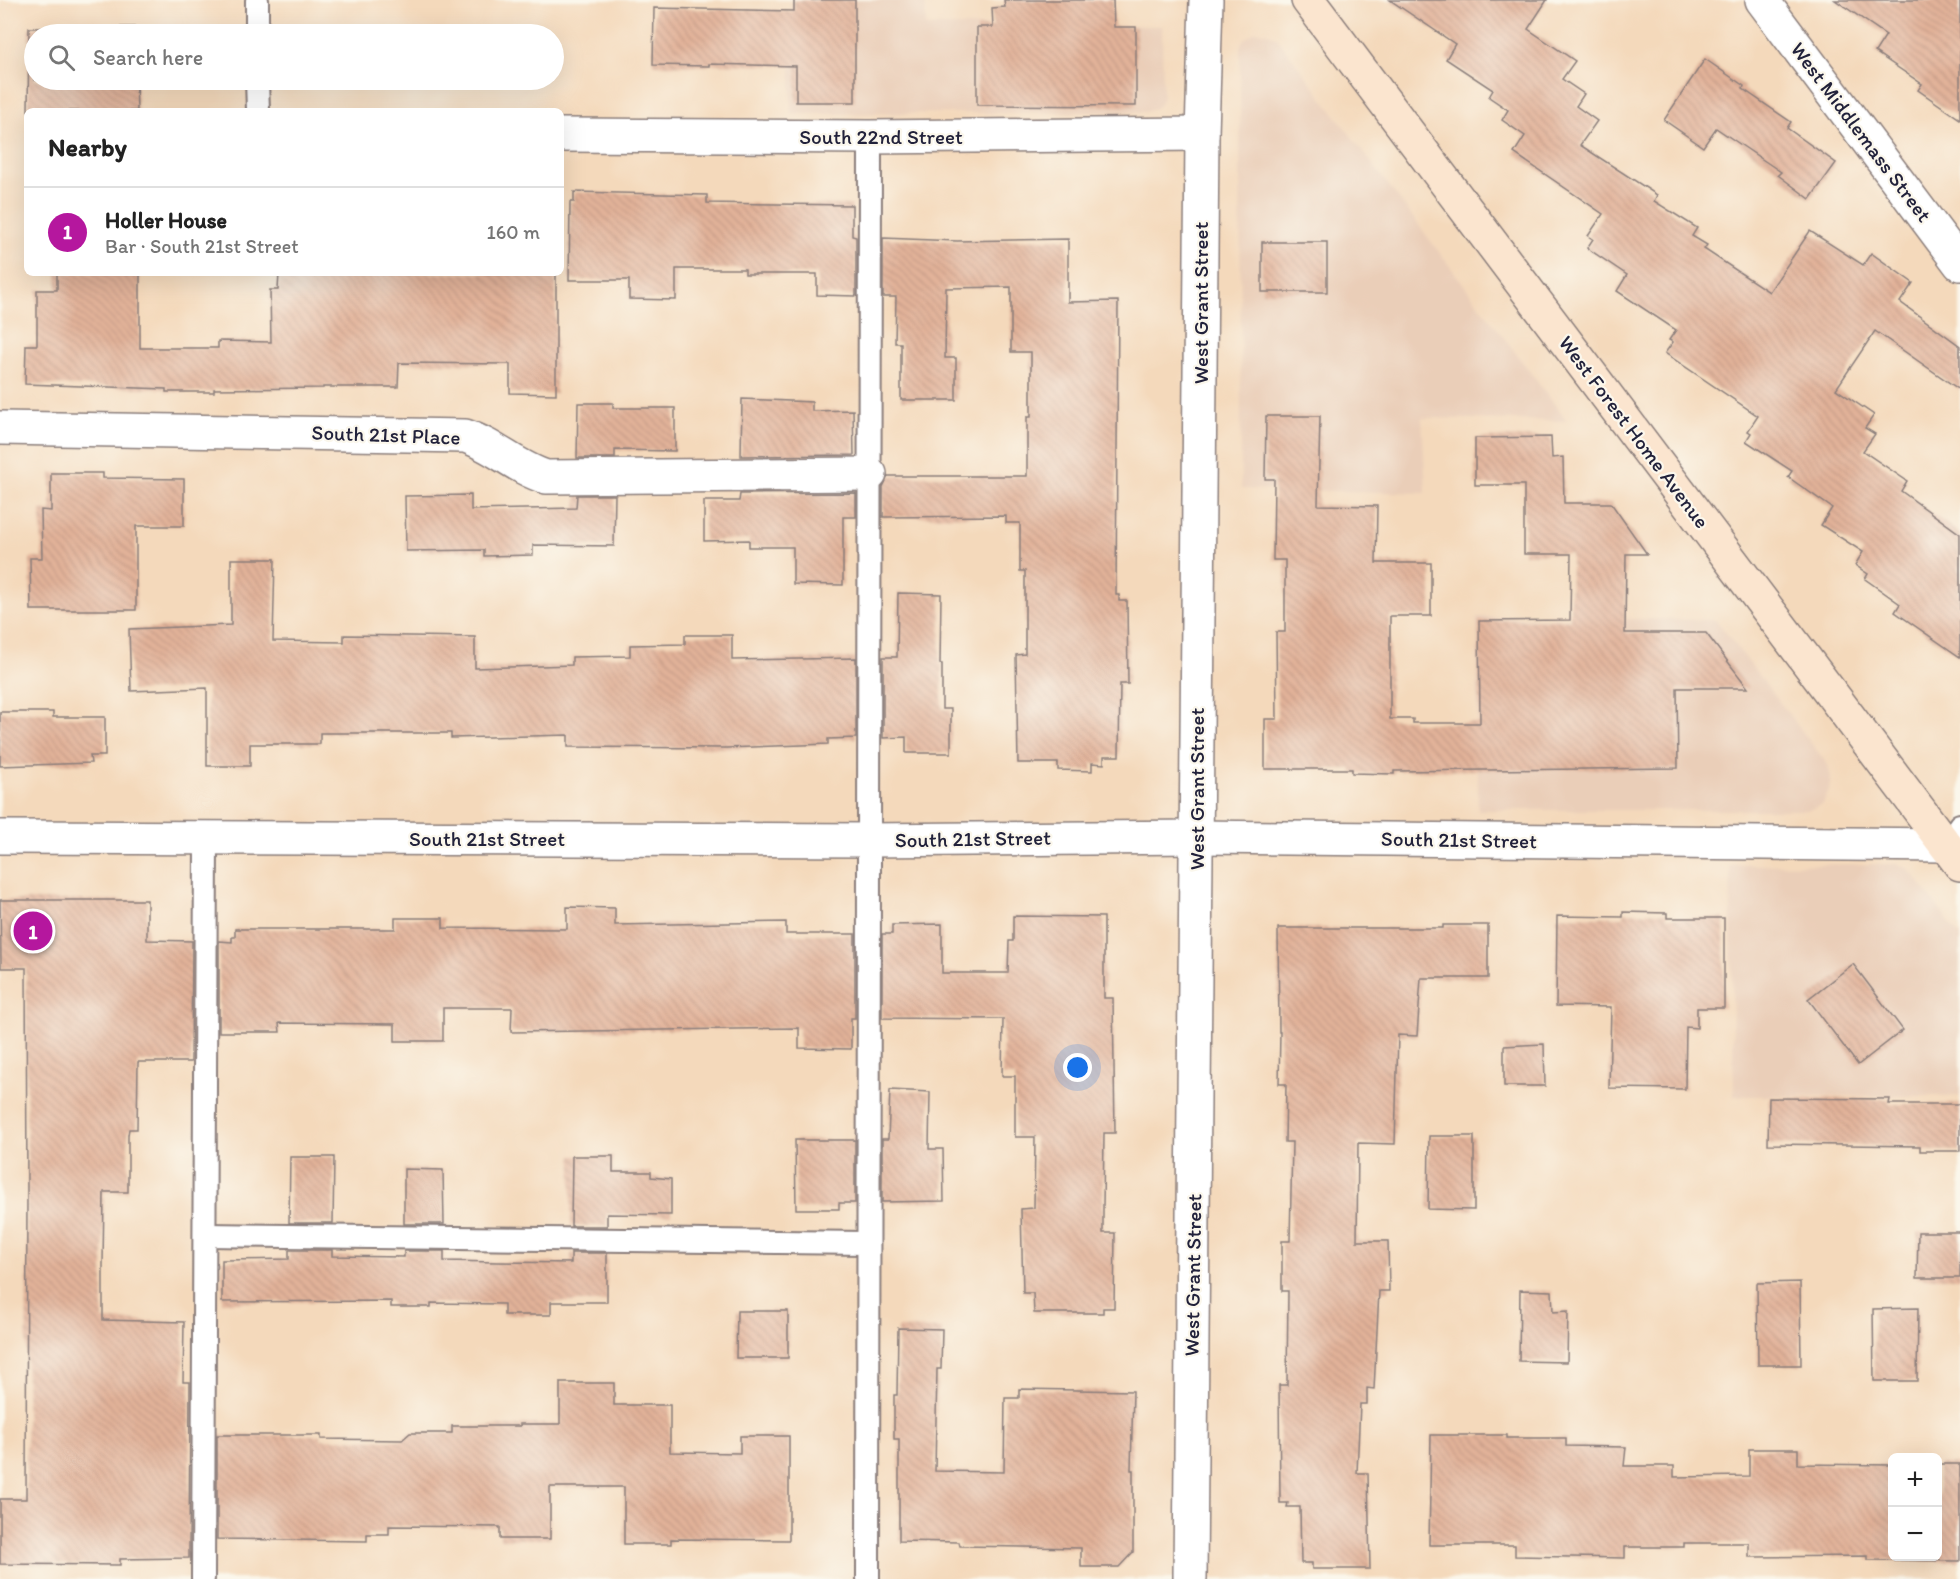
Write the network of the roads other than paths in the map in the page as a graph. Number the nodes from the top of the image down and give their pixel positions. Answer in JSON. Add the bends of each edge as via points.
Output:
{"nodes":[{"id":1,"x":256,"y":0,"type":"edge"},
{"id":2,"x":1206,"y":0,"type":"edge"},
{"id":3,"x":1308,"y":0,"type":"edge"},
{"id":4,"x":1762,"y":0,"type":"edge"},
{"id":5,"x":257,"y":24,"type":"edge"},
{"id":6,"x":257,"y":90,"type":"edge"},
{"id":7,"x":258,"y":108,"type":"edge"},
{"id":8,"x":1202,"y":134,"type":"junction"},
{"id":9,"x":564,"y":135,"type":"edge"},
{"id":10,"x":870,"y":137,"type":"junction"},
{"id":11,"x":1960,"y":264,"type":"edge"},
{"id":12,"x":0,"y":428,"type":"edge"},
{"id":13,"x":870,"y":474,"type":"junction"},
{"id":14,"x":0,"y":837,"type":"edge"},
{"id":15,"x":206,"y":837,"type":"junction"},
{"id":16,"x":1197,"y":837,"type":"junction"},
{"id":17,"x":869,"y":840,"type":"junction"},
{"id":18,"x":1955,"y":844,"type":"edge"},
{"id":19,"x":205,"y":1235,"type":"junction"},
{"id":20,"x":868,"y":1243,"type":"junction"},
{"id":21,"x":203,"y":1579,"type":"edge"},
{"id":22,"x":868,"y":1579,"type":"edge"},
{"id":23,"x":1190,"y":1579,"type":"edge"}],
"edges":[{"from":1,"to":5,"type":"lane"},
{"from":2,"to":8,"type":"street","name":"West Grant Street"},
{"from":3,"to":18,"type":"main road","name":"West Forest Home Avenue"},
{"from":4,"to":11,"type":"street","name":"West Middlemass Street"},
{"from":6,"to":7,"type":"lane"},
{"from":8,"to":10,"type":"street","name":"South 22nd Street"},
{"from":8,"to":16,"type":"street","name":"West Grant Street"},
{"from":9,"to":10,"type":"street","name":"South 22nd Street"},
{"from":10,"to":13,"type":"lane"},
{"from":12,"to":13,"type":"street","name":"South 21st Place","via":[[465,436],[546,477]]},
{"from":13,"to":17,"type":"lane"},
{"from":14,"to":15,"type":"street","name":"South 21st Street"},
{"from":15,"to":17,"type":"street","name":"South 21st Street"},
{"from":15,"to":19,"type":"lane"},
{"from":16,"to":17,"type":"street","name":"South 21st Street"},
{"from":16,"to":18,"type":"street","name":"South 21st Street"},
{"from":16,"to":23,"type":"street","name":"West Grant Street"},
{"from":17,"to":20,"type":"lane"},
{"from":19,"to":20,"type":"lane"},
{"from":19,"to":21,"type":"lane"},
{"from":20,"to":22,"type":"lane"}]}
